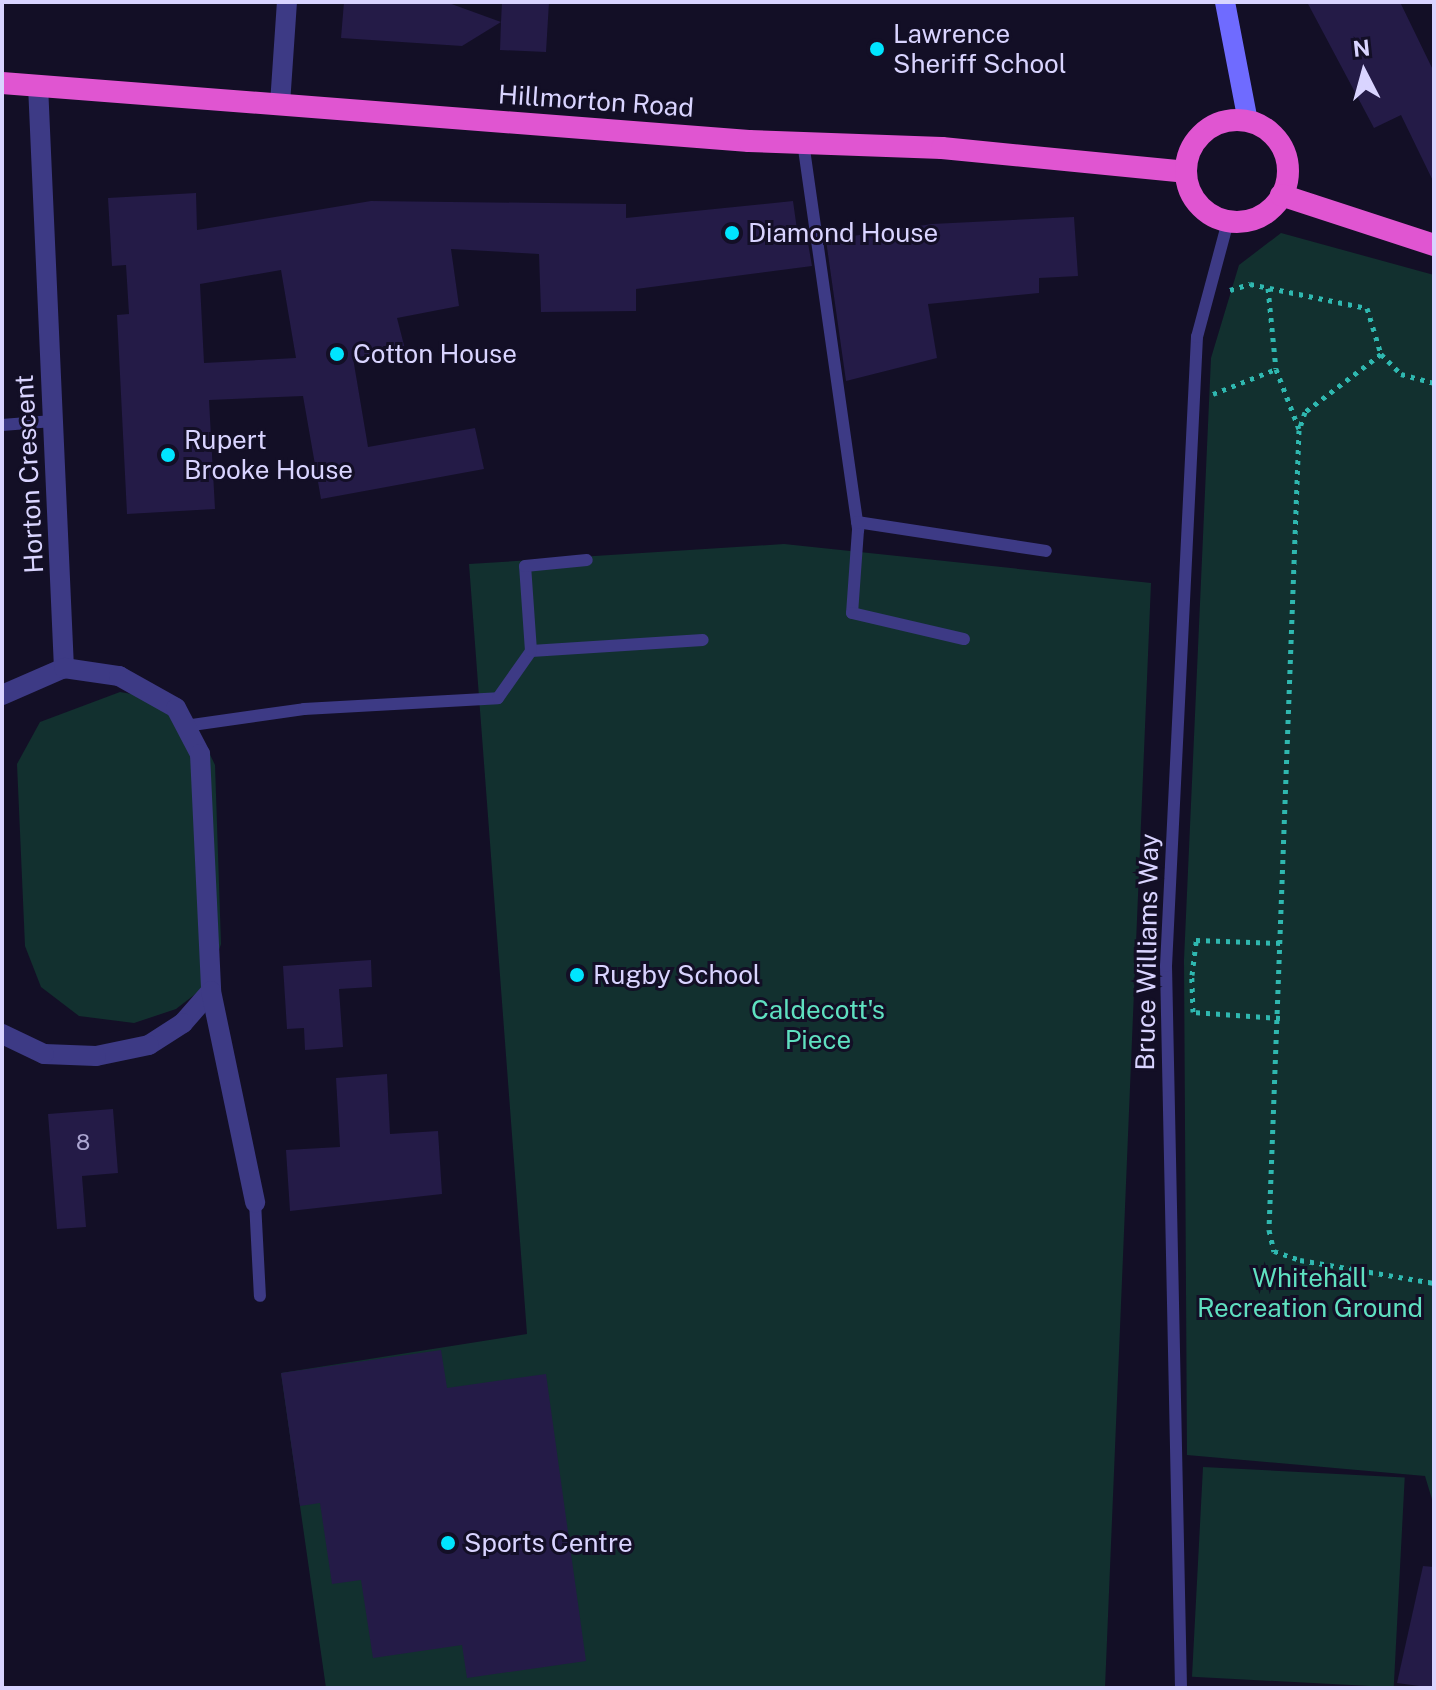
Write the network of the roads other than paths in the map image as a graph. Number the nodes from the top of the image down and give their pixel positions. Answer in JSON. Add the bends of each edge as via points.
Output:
{"nodes":[{"id":1,"x":287,"y":2,"type":"edge"},
{"id":2,"x":1225,"y":2,"type":"edge"},
{"id":3,"x":2,"y":83,"type":"edge"},
{"id":4,"x":38,"y":85,"type":"junction"},
{"id":5,"x":280,"y":104,"type":"junction"},
{"id":6,"x":1248,"y":122,"type":"junction"},
{"id":7,"x":803,"y":142,"type":"junction"},
{"id":8,"x":1185,"y":172,"type":"junction"},
{"id":9,"x":1281,"y":195,"type":"junction"},
{"id":10,"x":1228,"y":221,"type":"junction"},
{"id":11,"x":1434,"y":245,"type":"edge"},
{"id":12,"x":53,"y":421,"type":"junction"},
{"id":13,"x":2,"y":425,"type":"edge"},
{"id":14,"x":857,"y":522,"type":"junction"},
{"id":15,"x":1046,"y":551,"type":"dead end"},
{"id":16,"x":587,"y":560,"type":"dead end"},
{"id":17,"x":964,"y":639,"type":"dead end"},
{"id":18,"x":703,"y":640,"type":"dead end"},
{"id":19,"x":531,"y":651,"type":"junction"},
{"id":20,"x":64,"y":668,"type":"junction"},
{"id":21,"x":2,"y":695,"type":"edge"},
{"id":22,"x":185,"y":726,"type":"junction"},
{"id":23,"x":211,"y":991,"type":"junction"},
{"id":24,"x":2,"y":1034,"type":"edge"},
{"id":25,"x":255,"y":1202,"type":"joint"},
{"id":26,"x":260,"y":1296,"type":"dead end"},
{"id":27,"x":1181,"y":1688,"type":"edge"}],
"edges":[{"from":1,"to":5,"type":"street"},
{"from":2,"to":6,"type":"main road"},
{"from":3,"to":4,"type":"highway","name":"Hillmorton Road"},
{"from":4,"to":5,"type":"highway","name":"Hillmorton Road"},
{"from":4,"to":12,"type":"street","name":"Horton Crescent"},
{"from":5,"to":7,"type":"highway","name":"Hillmorton Road"},
{"from":6,"to":8,"type":"highway","via":[[1204,132]]},
{"from":6,"to":9,"type":"highway","via":[[1283,150]]},
{"from":7,"to":8,"type":"highway","name":"Hillmorton Road"},
{"from":7,"to":14,"type":"lane"},
{"from":8,"to":10,"type":"highway","via":[[1203,209]]},
{"from":9,"to":10,"type":"highway","via":[[1259,217]]},
{"from":9,"to":11,"type":"highway"},
{"from":10,"to":27,"type":"lane","name":"Bruce Williams Way","via":[[1208,297],[1194,396],[1166,966]]},
{"from":12,"to":13,"type":"lane"},
{"from":12,"to":20,"type":"street","name":"Horton Crescent"},
{"from":14,"to":15,"type":"lane"},
{"from":14,"to":17,"type":"lane","via":[[852,613]]},
{"from":16,"to":19,"type":"lane","via":[[525,566]]},
{"from":18,"to":19,"type":"lane"},
{"from":19,"to":22,"type":"lane","via":[[498,698],[304,709]]},
{"from":20,"to":21,"type":"street"},
{"from":20,"to":22,"type":"street","via":[[119,676],[176,708]]},
{"from":22,"to":23,"type":"street","via":[[200,754]]},
{"from":23,"to":24,"type":"street","via":[[183,1023],[149,1045],[96,1056],[44,1054]]},
{"from":23,"to":25,"type":"street"},
{"from":25,"to":26,"type":"lane"}]}
